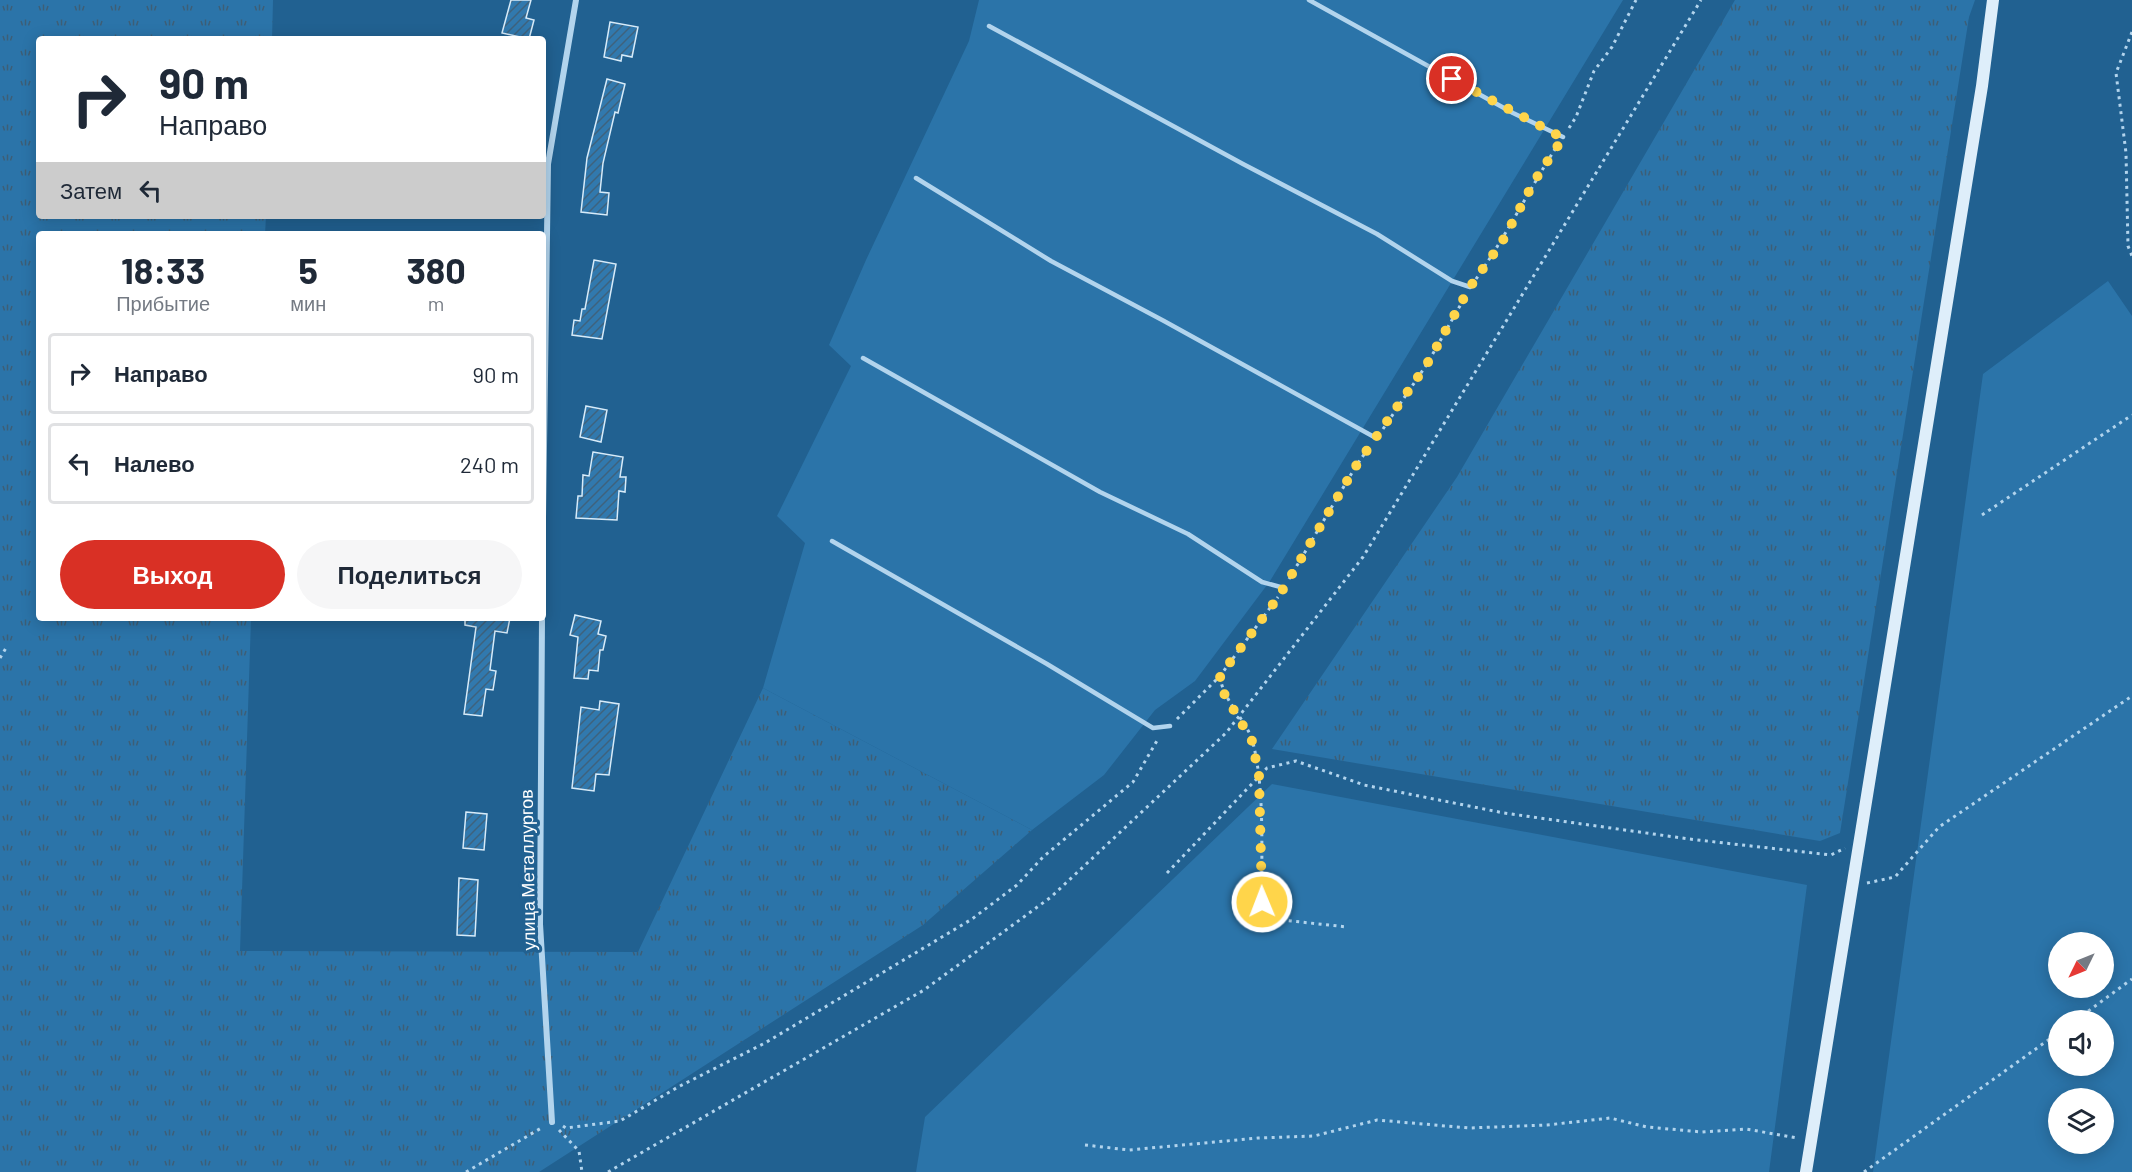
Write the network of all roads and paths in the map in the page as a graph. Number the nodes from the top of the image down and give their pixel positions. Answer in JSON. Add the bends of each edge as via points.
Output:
{"nodes":[{"id":1,"x":576,"y":0,"type":"edge"},
{"id":2,"x":1310,"y":0,"type":"edge"},
{"id":3,"x":1636,"y":0,"type":"edge"},
{"id":4,"x":1701,"y":0,"type":"edge"},
{"id":5,"x":1993,"y":0,"type":"edge"},
{"id":6,"x":989,"y":26,"type":"dead end"},
{"id":7,"x":2132,"y":32,"type":"edge"},
{"id":8,"x":1563,"y":138,"type":"junction"},
{"id":9,"x":916,"y":178,"type":"dead end"},
{"id":10,"x":2132,"y":256,"type":"edge"},
{"id":11,"x":1470,"y":287,"type":"junction"},
{"id":12,"x":546,"y":306,"type":"edge"},
{"id":13,"x":863,"y":358,"type":"dead end"},
{"id":14,"x":2132,"y":415,"type":"edge"},
{"id":15,"x":1376,"y":438,"type":"junction"},
{"id":16,"x":1982,"y":515,"type":"dead end"},
{"id":17,"x":832,"y":542,"type":"dead end"},
{"id":18,"x":1284,"y":588,"type":"junction"},
{"id":19,"x":542,"y":621,"type":"edge"},
{"id":20,"x":6,"y":648,"type":"dead end"},
{"id":21,"x":0,"y":658,"type":"edge"},
{"id":22,"x":1220,"y":676,"type":"junction"},
{"id":23,"x":2132,"y":696,"type":"edge"},
{"id":24,"x":1239,"y":717,"type":"junction"},
{"id":25,"x":1170,"y":726,"type":"junction"},
{"id":26,"x":1259,"y":776,"type":"junction"},
{"id":27,"x":1860,"y":840,"type":"junction"},
{"id":28,"x":1167,"y":873,"type":"dead end"},
{"id":29,"x":1852,"y":886,"type":"junction"},
{"id":30,"x":1347,"y":927,"type":"dead end"},
{"id":31,"x":2132,"y":979,"type":"edge"},
{"id":32,"x":2090,"y":1010,"type":"edge"},
{"id":33,"x":2048,"y":1040,"type":"edge"},
{"id":34,"x":552,"y":1122,"type":"junction"},
{"id":35,"x":1811,"y":1141,"type":"junction"},
{"id":36,"x":1085,"y":1145,"type":"dead end"},
{"id":37,"x":466,"y":1172,"type":"edge"},
{"id":38,"x":582,"y":1172,"type":"edge"},
{"id":39,"x":608,"y":1172,"type":"edge"},
{"id":40,"x":1806,"y":1172,"type":"edge"},
{"id":41,"x":1864,"y":1172,"type":"edge"}],
"edges":[{"from":1,"to":12,"type":"street","via":[[548,164]]},
{"from":2,"to":8,"type":"lane"},
{"from":3,"to":8,"type":"path","via":[[1612,47],[1594,71]]},
{"from":4,"to":24,"type":"path","via":[[1363,557]]},
{"from":5,"to":27,"type":"street"},
{"from":6,"to":11,"type":"lane","via":[[1377,234],[1452,281]]},
{"from":7,"to":10,"type":"path","via":[[2116,73],[2126,153],[2128,246]]},
{"from":8,"to":11,"type":"path","via":[[1502,242]]},
{"from":9,"to":15,"type":"lane","via":[[1051,261]]},
{"from":11,"to":15,"type":"path","via":[[1427,364]]},
{"from":13,"to":18,"type":"lane","via":[[1100,492],[1188,534],[1262,582]]},
{"from":14,"to":16,"type":"path"},
{"from":15,"to":18,"type":"path"},
{"from":17,"to":25,"type":"lane","via":[[1153,728]]},
{"from":18,"to":22,"type":"path"},
{"from":19,"to":34,"type":"street","name":"улица Металлургов","via":[[540,924]]},
{"from":20,"to":21,"type":"path"},
{"from":22,"to":24,"type":"path","via":[[1222,690]]},
{"from":22,"to":25,"type":"path"},
{"from":23,"to":29,"type":"path","via":[[1939,827],[1894,877]]},
{"from":24,"to":26,"type":"path","via":[[1252,741]]},
{"from":24,"to":39,"type":"path","via":[[1051,897],[924,990]]},
{"from":25,"to":34,"type":"path","via":[[1133,782],[1043,856],[1017,885],[972,919],[765,1043],[620,1120],[566,1128]]},
{"from":26,"to":27,"type":"path","via":[[1267,768],[1296,761],[1364,785],[1504,813],[1689,839],[1831,855]]},
{"from":26,"to":28,"type":"path"},
{"from":26,"to":30,"type":"path","via":[[1262,902],[1273,919]]},
{"from":27,"to":29,"type":"street"},
{"from":29,"to":35,"type":"street"},
{"from":31,"to":32,"type":"path"},
{"from":33,"to":41,"type":"path"},
{"from":34,"to":37,"type":"path"},
{"from":34,"to":38,"type":"path","via":[[579,1151]]},
{"from":35,"to":36,"type":"path","via":[[1746,1129],[1702,1132],[1647,1128],[1610,1118],[1468,1128],[1377,1120],[1314,1136],[1129,1150]]},
{"from":35,"to":40,"type":"street"}]}
